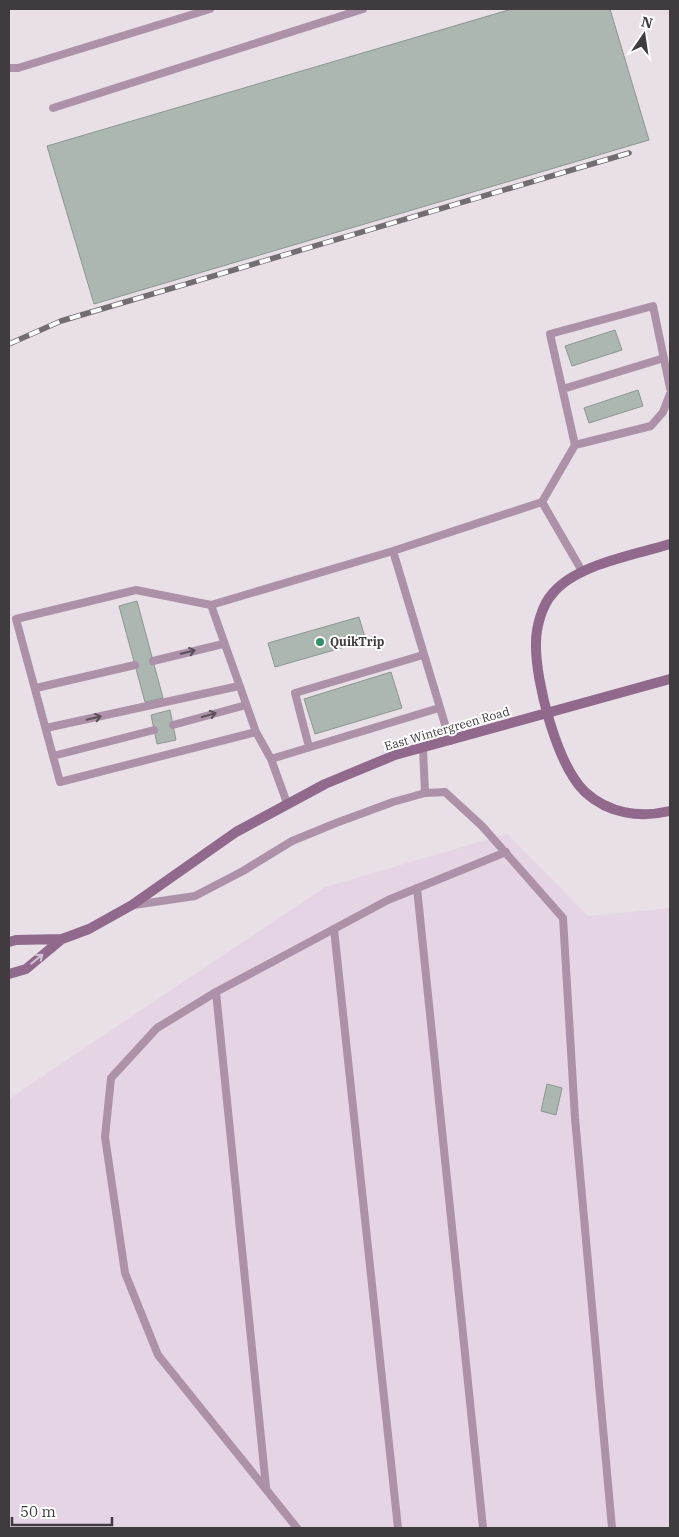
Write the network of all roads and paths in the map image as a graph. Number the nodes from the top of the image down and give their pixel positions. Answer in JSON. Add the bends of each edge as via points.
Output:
{"nodes":[{"id":1,"x":210,"y":9,"type":"edge"},
{"id":2,"x":363,"y":9,"type":"edge"},
{"id":3,"x":9,"y":68,"type":"edge"},
{"id":4,"x":53,"y":108,"type":"dead end"},
{"id":5,"x":664,"y":358,"type":"junction"},
{"id":6,"x":670,"y":388,"type":"edge"},
{"id":7,"x":563,"y":389,"type":"junction"},
{"id":8,"x":670,"y":394,"type":"edge"},
{"id":9,"x":576,"y":445,"type":"junction"},
{"id":10,"x":542,"y":502,"type":"junction"},
{"id":11,"x":670,"y":544,"type":"edge"},
{"id":12,"x":393,"y":550,"type":"junction"},
{"id":13,"x":582,"y":571,"type":"junction"},
{"id":14,"x":211,"y":605,"type":"junction"},
{"id":15,"x":223,"y":644,"type":"junction"},
{"id":16,"x":424,"y":655,"type":"junction"},
{"id":17,"x":153,"y":661,"type":"dead end"},
{"id":18,"x":135,"y":665,"type":"dead end"},
{"id":19,"x":670,"y":678,"type":"edge"},
{"id":20,"x":238,"y":686,"type":"junction"},
{"id":21,"x":36,"y":688,"type":"junction"},
{"id":22,"x":246,"y":705,"type":"junction"},
{"id":23,"x":439,"y":708,"type":"junction"},
{"id":24,"x":548,"y":712,"type":"junction"},
{"id":25,"x":173,"y":724,"type":"dead end"},
{"id":26,"x":46,"y":728,"type":"junction"},
{"id":27,"x":154,"y":730,"type":"dead end"},
{"id":28,"x":256,"y":732,"type":"junction"},
{"id":29,"x":450,"y":741,"type":"junction"},
{"id":30,"x":309,"y":747,"type":"junction"},
{"id":31,"x":423,"y":748,"type":"junction"},
{"id":32,"x":53,"y":756,"type":"junction"},
{"id":33,"x":271,"y":759,"type":"junction"},
{"id":34,"x":425,"y":793,"type":"junction"},
{"id":35,"x":287,"y":803,"type":"junction"},
{"id":36,"x":670,"y":811,"type":"edge"},
{"id":37,"x":506,"y":852,"type":"junction"},
{"id":38,"x":417,"y":888,"type":"junction"},
{"id":39,"x":132,"y":905,"type":"junction"},
{"id":40,"x":334,"y":929,"type":"junction"},
{"id":41,"x":62,"y":939,"type":"junction"},
{"id":42,"x":9,"y":942,"type":"edge"},
{"id":43,"x":9,"y":974,"type":"edge"},
{"id":44,"x":216,"y":992,"type":"junction"},
{"id":45,"x":266,"y":1487,"type":"junction"},
{"id":46,"x":297,"y":1528,"type":"edge"},
{"id":47,"x":398,"y":1528,"type":"edge"},
{"id":48,"x":483,"y":1528,"type":"edge"},
{"id":49,"x":612,"y":1528,"type":"edge"}],
"edges":[{"from":1,"to":3,"type":"lane","via":[[18,68]]},
{"from":2,"to":4,"type":"lane"},
{"from":5,"to":6,"type":"lane"},
{"from":5,"to":7,"type":"lane"},
{"from":5,"to":7,"type":"lane","via":[[654,306],[550,334]]},
{"from":7,"to":9,"type":"lane"},
{"from":8,"to":9,"type":"lane","via":[[662,412],[650,426]]},
{"from":9,"to":10,"type":"lane"},
{"from":10,"to":12,"type":"lane"},
{"from":10,"to":13,"type":"lane"},
{"from":11,"to":13,"type":"main road"},
{"from":12,"to":14,"type":"lane"},
{"from":12,"to":16,"type":"lane"},
{"from":13,"to":24,"type":"main road","via":[[552,594],[538,624],[539,678]]},
{"from":14,"to":15,"type":"lane"},
{"from":14,"to":21,"type":"lane","via":[[136,590],[16,619]]},
{"from":17,"to":15,"type":"lane","one_way":true},
{"from":15,"to":20,"type":"lane"},
{"from":16,"to":23,"type":"lane"},
{"from":16,"to":30,"type":"lane","via":[[295,693]]},
{"from":18,"to":21,"type":"lane"},
{"from":19,"to":24,"type":"main road","name":"East Wintergreen Road"},
{"from":20,"to":22,"type":"lane"},
{"from":26,"to":20,"type":"lane","one_way":true},
{"from":21,"to":26,"type":"lane"},
{"from":25,"to":22,"type":"lane","one_way":true},
{"from":22,"to":28,"type":"lane"},
{"from":23,"to":29,"type":"lane"},
{"from":23,"to":30,"type":"lane"},
{"from":24,"to":29,"type":"main road","name":"East Wintergreen Road"},
{"from":24,"to":36,"type":"main road","via":[[569,772],[585,792],[606,806],[632,814]]},
{"from":26,"to":32,"type":"lane"},
{"from":27,"to":32,"type":"lane"},
{"from":28,"to":32,"type":"lane","via":[[60,782]]},
{"from":28,"to":33,"type":"lane"},
{"from":29,"to":31,"type":"main road","name":"East Wintergreen Road"},
{"from":30,"to":33,"type":"lane"},
{"from":31,"to":34,"type":"lane"},
{"from":31,"to":35,"type":"main road","name":"East Wintergreen Road","via":[[395,755]]},
{"from":33,"to":35,"type":"lane"},
{"from":34,"to":37,"type":"lane","via":[[445,792]]},
{"from":34,"to":39,"type":"lane","via":[[292,841],[195,896]]},
{"from":35,"to":39,"type":"main road","name":"East Wintergreen Road","via":[[236,832]]},
{"from":37,"to":38,"type":"lane"},
{"from":37,"to":49,"type":"lane","via":[[563,918],[575,1118]]},
{"from":38,"to":40,"type":"lane"},
{"from":38,"to":48,"type":"lane"},
{"from":39,"to":41,"type":"main road","name":"East Wintergreen Road","via":[[90,929]]},
{"from":40,"to":44,"type":"lane"},
{"from":40,"to":47,"type":"lane"},
{"from":41,"to":42,"type":"main road"},
{"from":43,"to":41,"type":"main road","one_way":true,"via":[[26,969]]},
{"from":44,"to":45,"type":"lane"},
{"from":44,"to":45,"type":"lane","via":[[157,1028],[111,1078],[105,1137],[125,1273],[158,1354]]},
{"from":45,"to":46,"type":"lane"}]}
